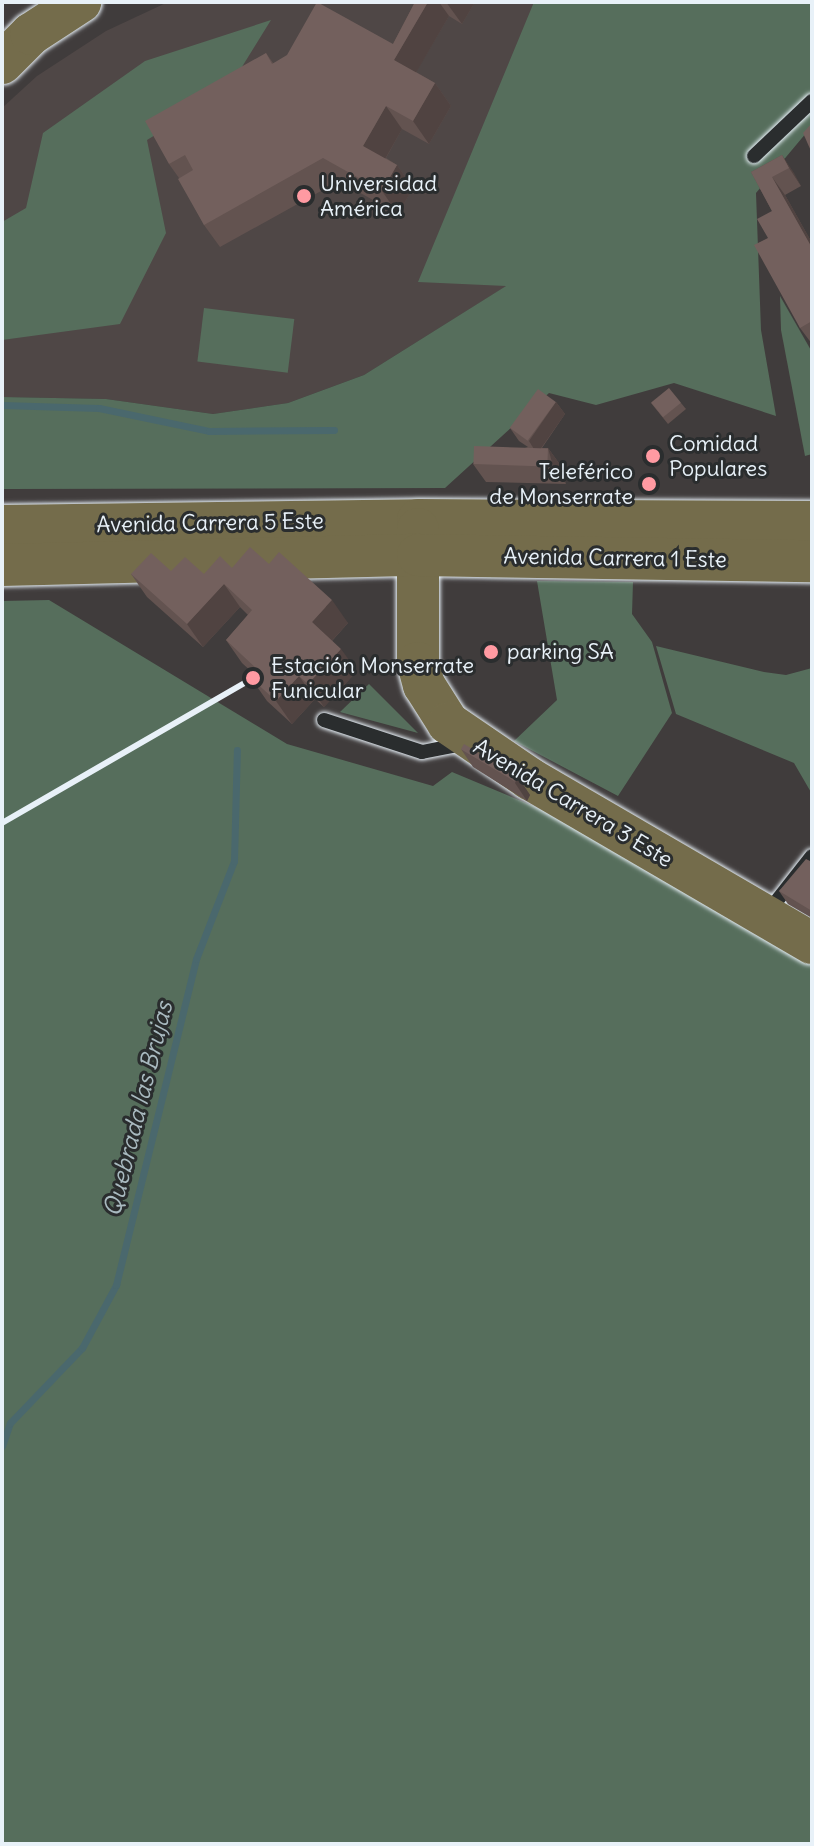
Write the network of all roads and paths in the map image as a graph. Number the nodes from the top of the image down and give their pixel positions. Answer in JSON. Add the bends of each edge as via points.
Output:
{"nodes":[{"id":1,"x":80,"y":2,"type":"edge"},
{"id":2,"x":2,"y":63,"type":"edge"},
{"id":3,"x":812,"y":101,"type":"edge"},
{"id":4,"x":754,"y":156,"type":"dead end"},
{"id":5,"x":812,"y":522,"type":"edge"},
{"id":6,"x":2,"y":526,"type":"edge"},
{"id":7,"x":418,"y":537,"type":"junction"},
{"id":8,"x":812,"y":561,"type":"edge"},
{"id":9,"x":2,"y":565,"type":"edge"},
{"id":10,"x":324,"y":720,"type":"dead end"},
{"id":11,"x":471,"y":743,"type":"junction"},
{"id":12,"x":812,"y":856,"type":"edge"},
{"id":13,"x":765,"y":916,"type":"junction"},
{"id":14,"x":812,"y":943,"type":"edge"}],
"edges":[{"from":1,"to":2,"type":"main road","via":[[31,34]]},
{"from":3,"to":4,"type":"lane"},
{"from":5,"to":7,"type":"main road","name":"Avenida Carrera 1 Este"},
{"from":6,"to":7,"type":"main road","name":"Avenida Carrera 5 Este"},
{"from":7,"to":8,"type":"main road","name":"Avenida Carrera 1 Este"},
{"from":7,"to":9,"type":"main road","name":"Avenida Carrera 5 Este"},
{"from":7,"to":11,"type":"main road","name":"Avenida Carrera 3 Este","via":[[417,626],[424,685],[448,723]]},
{"from":10,"to":11,"type":"lane","via":[[422,752]]},
{"from":11,"to":13,"type":"main road","name":"Avenida Carrera 3 Este"},
{"from":12,"to":13,"type":"lane"},
{"from":13,"to":14,"type":"main road","name":"Avenida Carrera 3 Este"}]}
